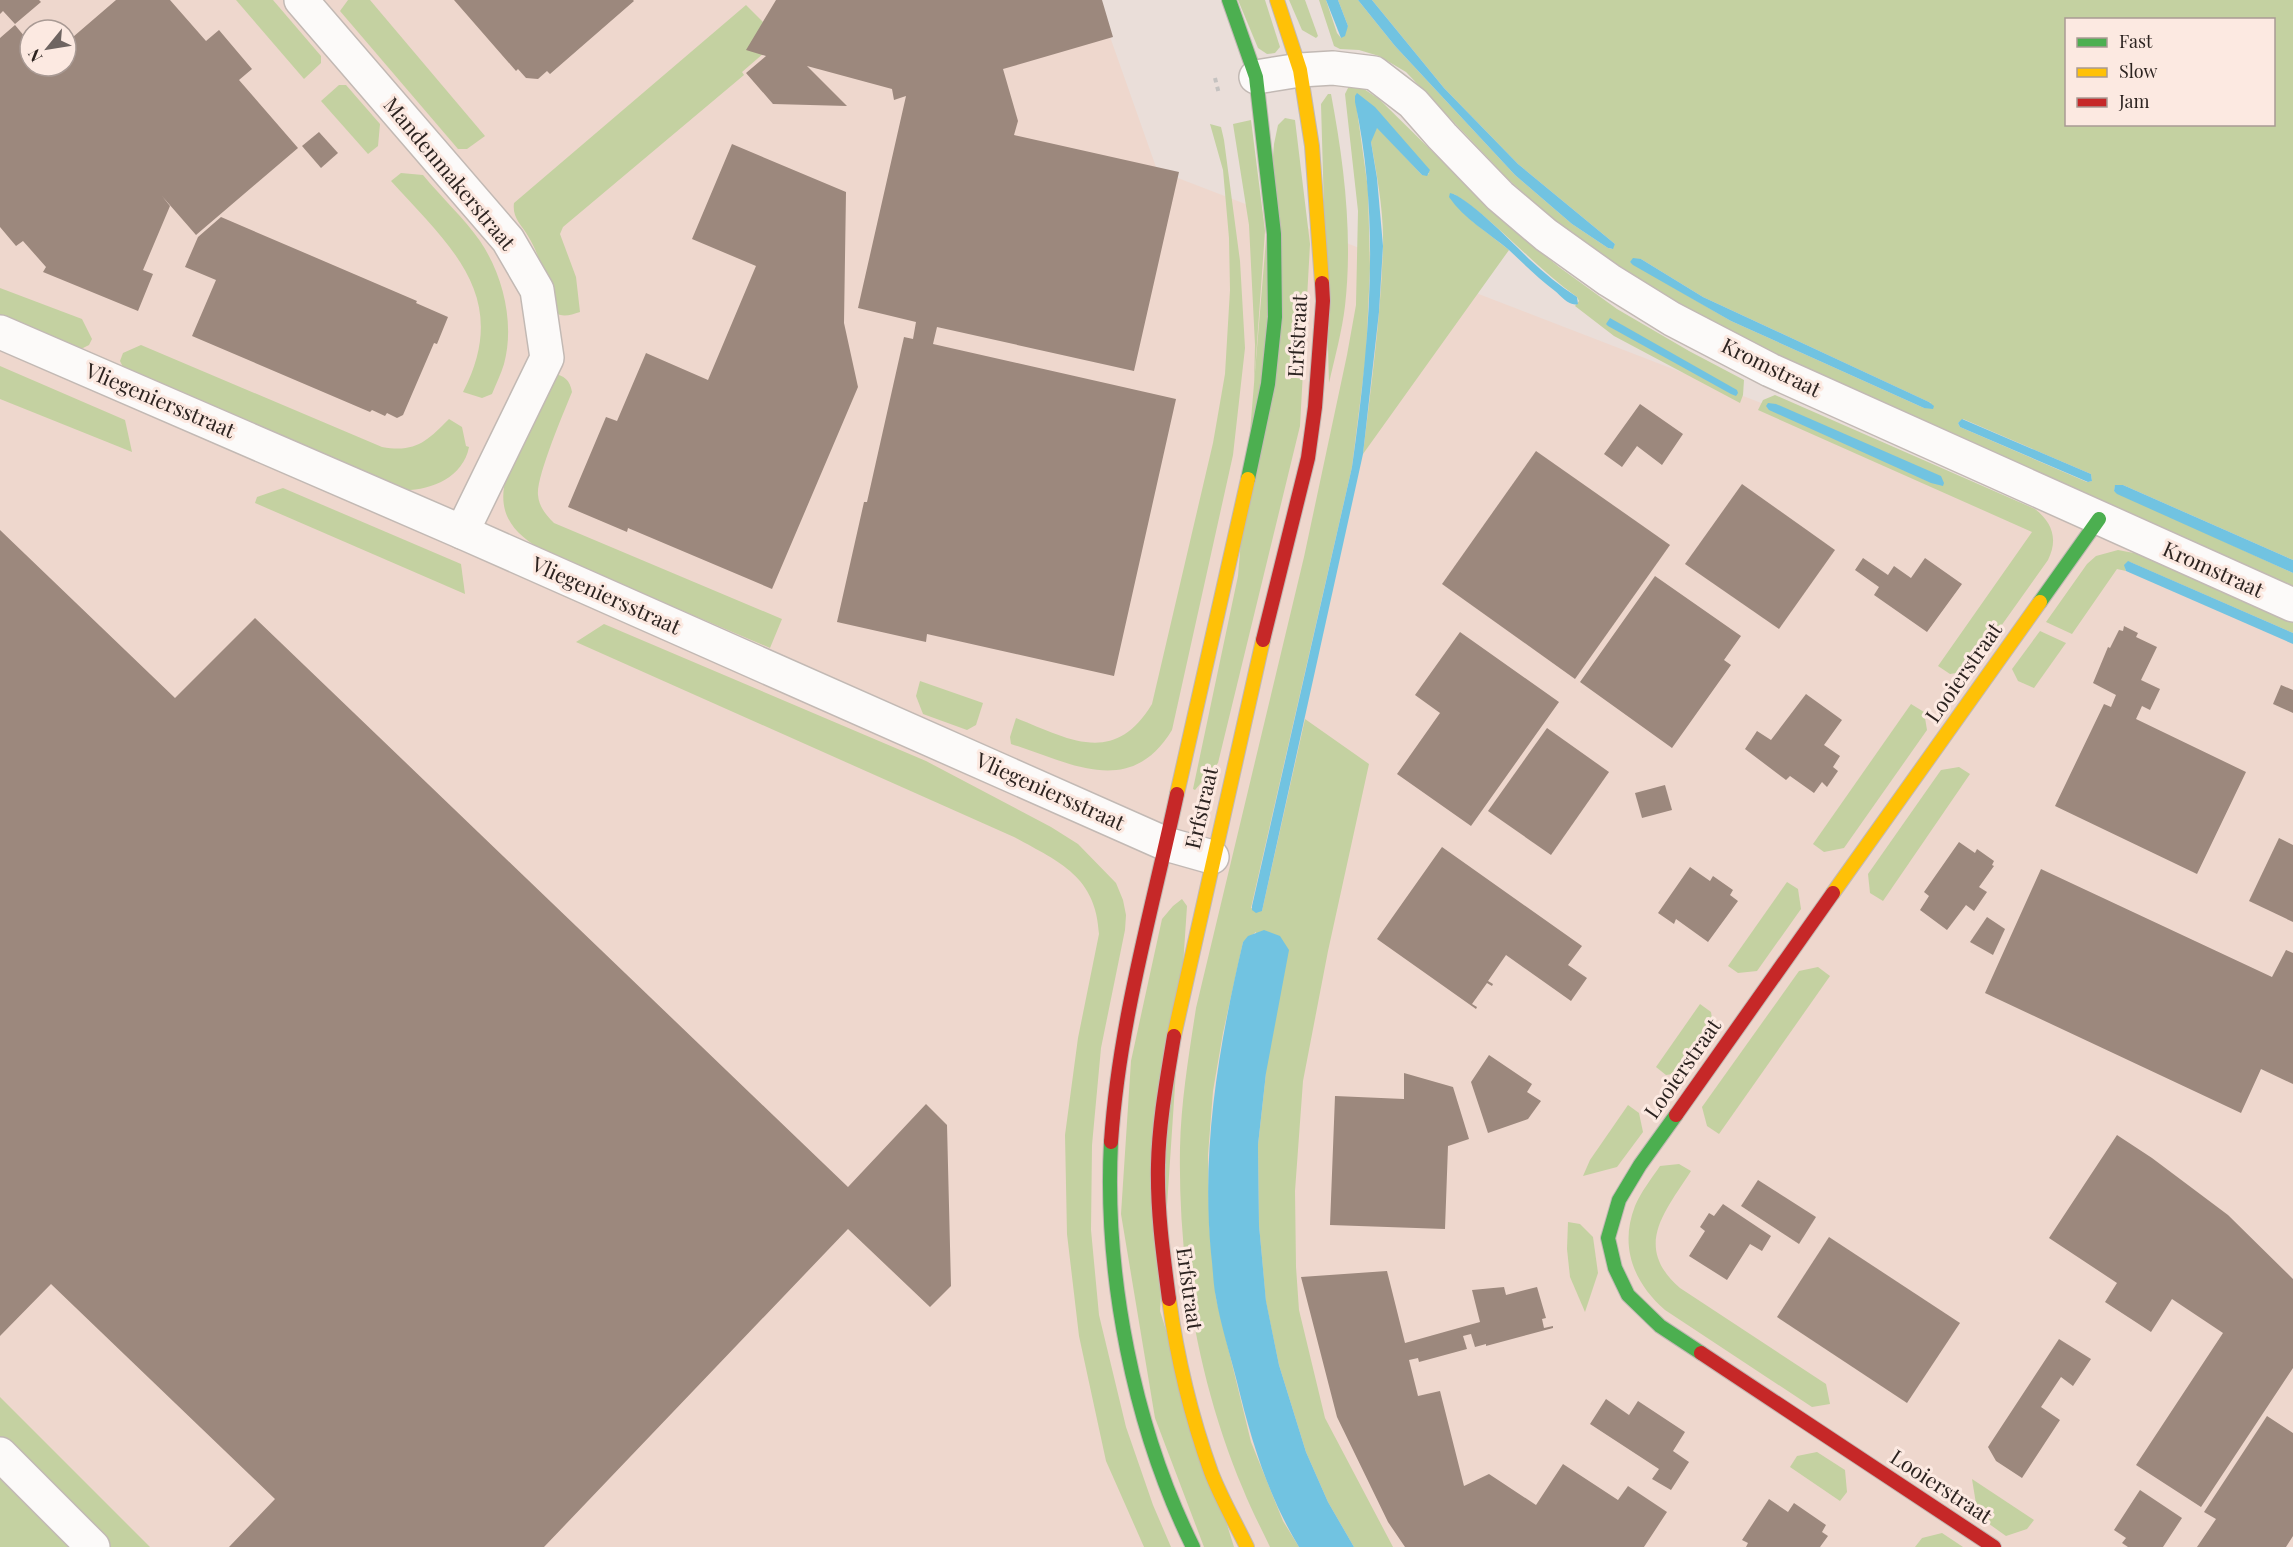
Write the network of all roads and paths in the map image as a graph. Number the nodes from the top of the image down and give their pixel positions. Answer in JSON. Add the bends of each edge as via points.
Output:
{"nodes":[{"id":1,"x":302,"y":0,"type":"edge"},
{"id":2,"x":1229,"y":0,"type":"edge"},
{"id":3,"x":1277,"y":0,"type":"edge"},
{"id":4,"x":1300,"y":70,"type":"junction"},
{"id":5,"x":1256,"y":77,"type":"junction"},
{"id":6,"x":0,"y":332,"type":"edge"},
{"id":7,"x":2098,"y":519,"type":"junction"},
{"id":8,"x":462,"y":532,"type":"junction"},
{"id":9,"x":2293,"y":605,"type":"edge"},
{"id":10,"x":1166,"y":844,"type":"junction"},
{"id":11,"x":1212,"y":857,"type":"junction"},
{"id":12,"x":0,"y":1454,"type":"edge"},
{"id":13,"x":93,"y":1547,"type":"edge"},
{"id":14,"x":1192,"y":1547,"type":"edge"},
{"id":15,"x":1246,"y":1547,"type":"edge"},
{"id":16,"x":1994,"y":1547,"type":"edge"}],
"edges":[{"from":1,"to":8,"type":"street","name":"Mandenmakerstraat","via":[[508,240],[537,291],[547,357]]},
{"from":2,"to":5,"type":"street"},
{"from":3,"to":4,"type":"street"},
{"from":4,"to":5,"type":"street","name":"Kromstraat"},
{"from":4,"to":7,"type":"street","name":"Kromstraat","via":[[1333,68],[1374,73],[1413,103],[1500,196],[1546,235],[1672,319],[1770,370]]},
{"from":4,"to":11,"type":"street","name":"Erfstraat","via":[[1312,146],[1323,301],[1315,407],[1308,458]]},
{"from":5,"to":10,"type":"street","name":"Erfstraat","via":[[1274,234],[1275,317],[1268,384]]},
{"from":6,"to":8,"type":"street","name":"Vliegeniersstraat"},
{"from":7,"to":9,"type":"street","name":"Kromstraat"},
{"from":7,"to":16,"type":"street","name":"Looierstraat","via":[[1640,1165],[1619,1200],[1608,1238],[1615,1268],[1628,1296],[1660,1326]]},
{"from":8,"to":10,"type":"street","name":"Vliegeniersstraat"},
{"from":10,"to":11,"type":"street","name":"Vliegeniersstraat"},
{"from":10,"to":14,"type":"street","name":"Erfstraat","via":[[1121,1046],[1113,1110],[1110,1218],[1115,1282],[1140,1399],[1162,1474]]},
{"from":11,"to":15,"type":"street","name":"Erfstraat","via":[[1176,1021],[1161,1116],[1160,1229],[1175,1344],[1192,1411],[1212,1474]]},
{"from":12,"to":13,"type":"street"}]}
